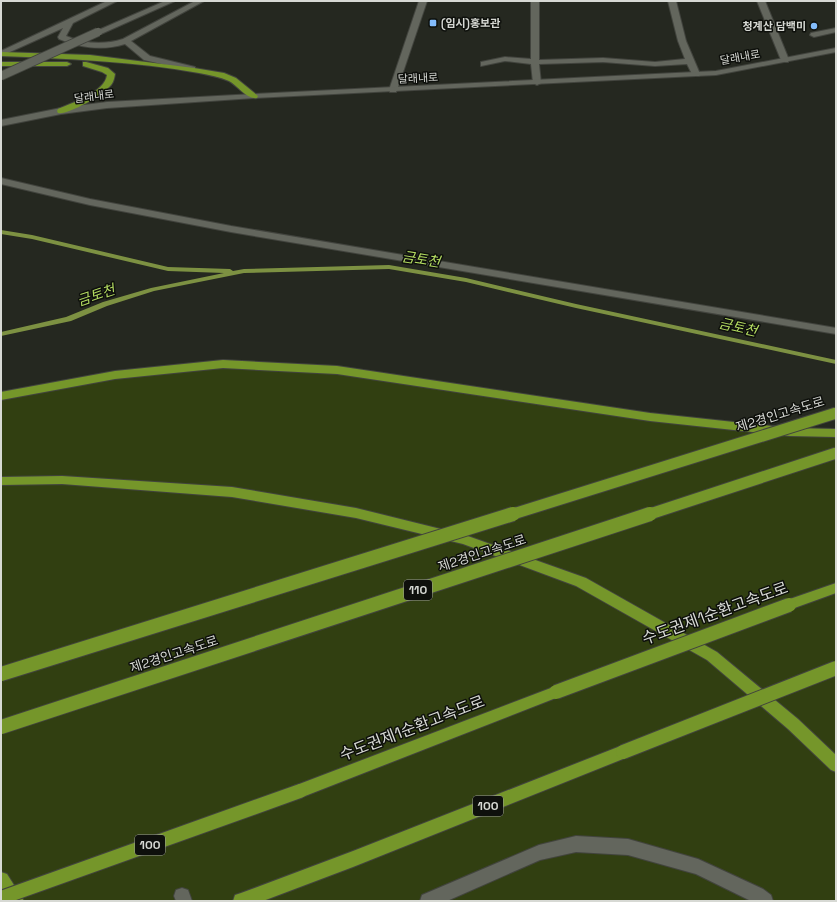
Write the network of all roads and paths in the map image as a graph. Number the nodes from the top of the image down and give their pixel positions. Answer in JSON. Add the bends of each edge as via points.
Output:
{"nodes":[{"id":1,"x":114,"y":1,"type":"edge"},
{"id":2,"x":171,"y":1,"type":"edge"},
{"id":3,"x":200,"y":1,"type":"edge"},
{"id":4,"x":423,"y":1,"type":"edge"},
{"id":5,"x":535,"y":1,"type":"edge"},
{"id":6,"x":672,"y":1,"type":"edge"},
{"id":7,"x":760,"y":1,"type":"edge"},
{"id":8,"x":70,"y":21,"type":"junction"},
{"id":9,"x":836,"y":30,"type":"edge"},
{"id":10,"x":814,"y":35,"type":"dead end"},
{"id":11,"x":126,"y":41,"type":"junction"},
{"id":12,"x":836,"y":50,"type":"edge"},
{"id":13,"x":1,"y":54,"type":"edge"},
{"id":14,"x":785,"y":60,"type":"junction"},
{"id":15,"x":690,"y":61,"type":"junction"},
{"id":16,"x":535,"y":62,"type":"junction"},
{"id":17,"x":1,"y":64,"type":"edge"},
{"id":18,"x":86,"y":64,"type":"junction"},
{"id":19,"x":484,"y":64,"type":"dead end"},
{"id":20,"x":192,"y":70,"type":"junction"},
{"id":21,"x":696,"y":74,"type":"junction"},
{"id":22,"x":1,"y":76,"type":"edge"},
{"id":23,"x":537,"y":83,"type":"junction"},
{"id":24,"x":393,"y":90,"type":"junction"},
{"id":25,"x":254,"y":96,"type":"junction"},
{"id":26,"x":61,"y":111,"type":"junction"},
{"id":27,"x":1,"y":123,"type":"edge"},
{"id":28,"x":1,"y":181,"type":"edge"},
{"id":29,"x":836,"y":331,"type":"edge"},
{"id":30,"x":1,"y":396,"type":"edge"},
{"id":31,"x":836,"y":413,"type":"edge"},
{"id":32,"x":836,"y":433,"type":"edge"},
{"id":33,"x":836,"y":453,"type":"edge"},
{"id":34,"x":1,"y":481,"type":"edge"},
{"id":35,"x":836,"y":588,"type":"edge"},
{"id":36,"x":836,"y":668,"type":"edge"},
{"id":37,"x":1,"y":674,"type":"edge"},
{"id":38,"x":1,"y":727,"type":"edge"},
{"id":39,"x":836,"y":765,"type":"edge"},
{"id":40,"x":1,"y":880,"type":"edge"},
{"id":41,"x":1,"y":898,"type":"edge"},
{"id":42,"x":16,"y":901,"type":"edge"},
{"id":43,"x":241,"y":901,"type":"edge"},
{"id":44,"x":428,"y":901,"type":"edge"},
{"id":45,"x":765,"y":901,"type":"edge"}],
"edges":[{"from":1,"to":8,"type":"street"},
{"from":2,"to":22,"type":"street","bridge":true},
{"from":3,"to":11,"type":"street"},
{"from":4,"to":24,"type":"street"},
{"from":5,"to":16,"type":"street"},
{"from":6,"to":15,"type":"street","via":[[676,8],[684,51]]},
{"from":7,"to":14,"type":"street"},
{"from":8,"to":11,"type":"street","via":[[62,37],[76,44],[98,46]]},
{"from":8,"to":13,"type":"street"},
{"from":9,"to":10,"type":"street"},
{"from":11,"to":20,"type":"street","via":[[147,58]]},
{"from":12,"to":14,"type":"street","name":"달래내로"},
{"from":13,"to":20,"type":"highway","via":[[90,57]]},
{"from":14,"to":21,"type":"street","name":"달래내로","via":[[716,73]]},
{"from":15,"to":16,"type":"street","via":[[655,64],[603,60]]},
{"from":15,"to":21,"type":"street"},
{"from":16,"to":19,"type":"street","via":[[505,59]]},
{"from":16,"to":23,"type":"street"},
{"from":17,"to":18,"type":"highway"},
{"from":18,"to":25,"type":"highway","via":[[193,76]]},
{"from":18,"to":26,"type":"highway","via":[[110,74],[109,83],[92,96]]},
{"from":20,"to":25,"type":"highway","via":[[233,80]]},
{"from":21,"to":23,"type":"street","name":"달래내로"},
{"from":23,"to":24,"type":"street","name":"달래내로"},
{"from":24,"to":25,"type":"street","name":"달래내로"},
{"from":25,"to":26,"type":"street","name":"달래내로","via":[[107,105]]},
{"from":26,"to":27,"type":"street","name":"달래내로"},
{"from":28,"to":29,"type":"street","via":[[90,202],[231,229]]},
{"from":30,"to":32,"type":"highway","bridge":true,"via":[[115,375],[223,364],[337,370],[650,417],[790,432]]},
{"from":31,"to":37,"type":"highway","name":"제2경인고속도로","bridge":true},
{"from":33,"to":38,"type":"highway","name":"제2경인고속도로","number":"110","bridge":true},
{"from":34,"to":39,"type":"highway","via":[[62,480],[232,492],[356,513],[465,540],[581,582],[712,656],[793,724]]},
{"from":35,"to":41,"type":"highway","name":"수도권제1순환고속도로","number":"100","bridge":true,"via":[[300,791]]},
{"from":36,"to":43,"type":"highway","number":"100","bridge":true},
{"from":40,"to":42,"type":"highway"},
{"from":44,"to":45,"type":"street","via":[[538,853],[576,844],[628,847],[698,867]]}]}
